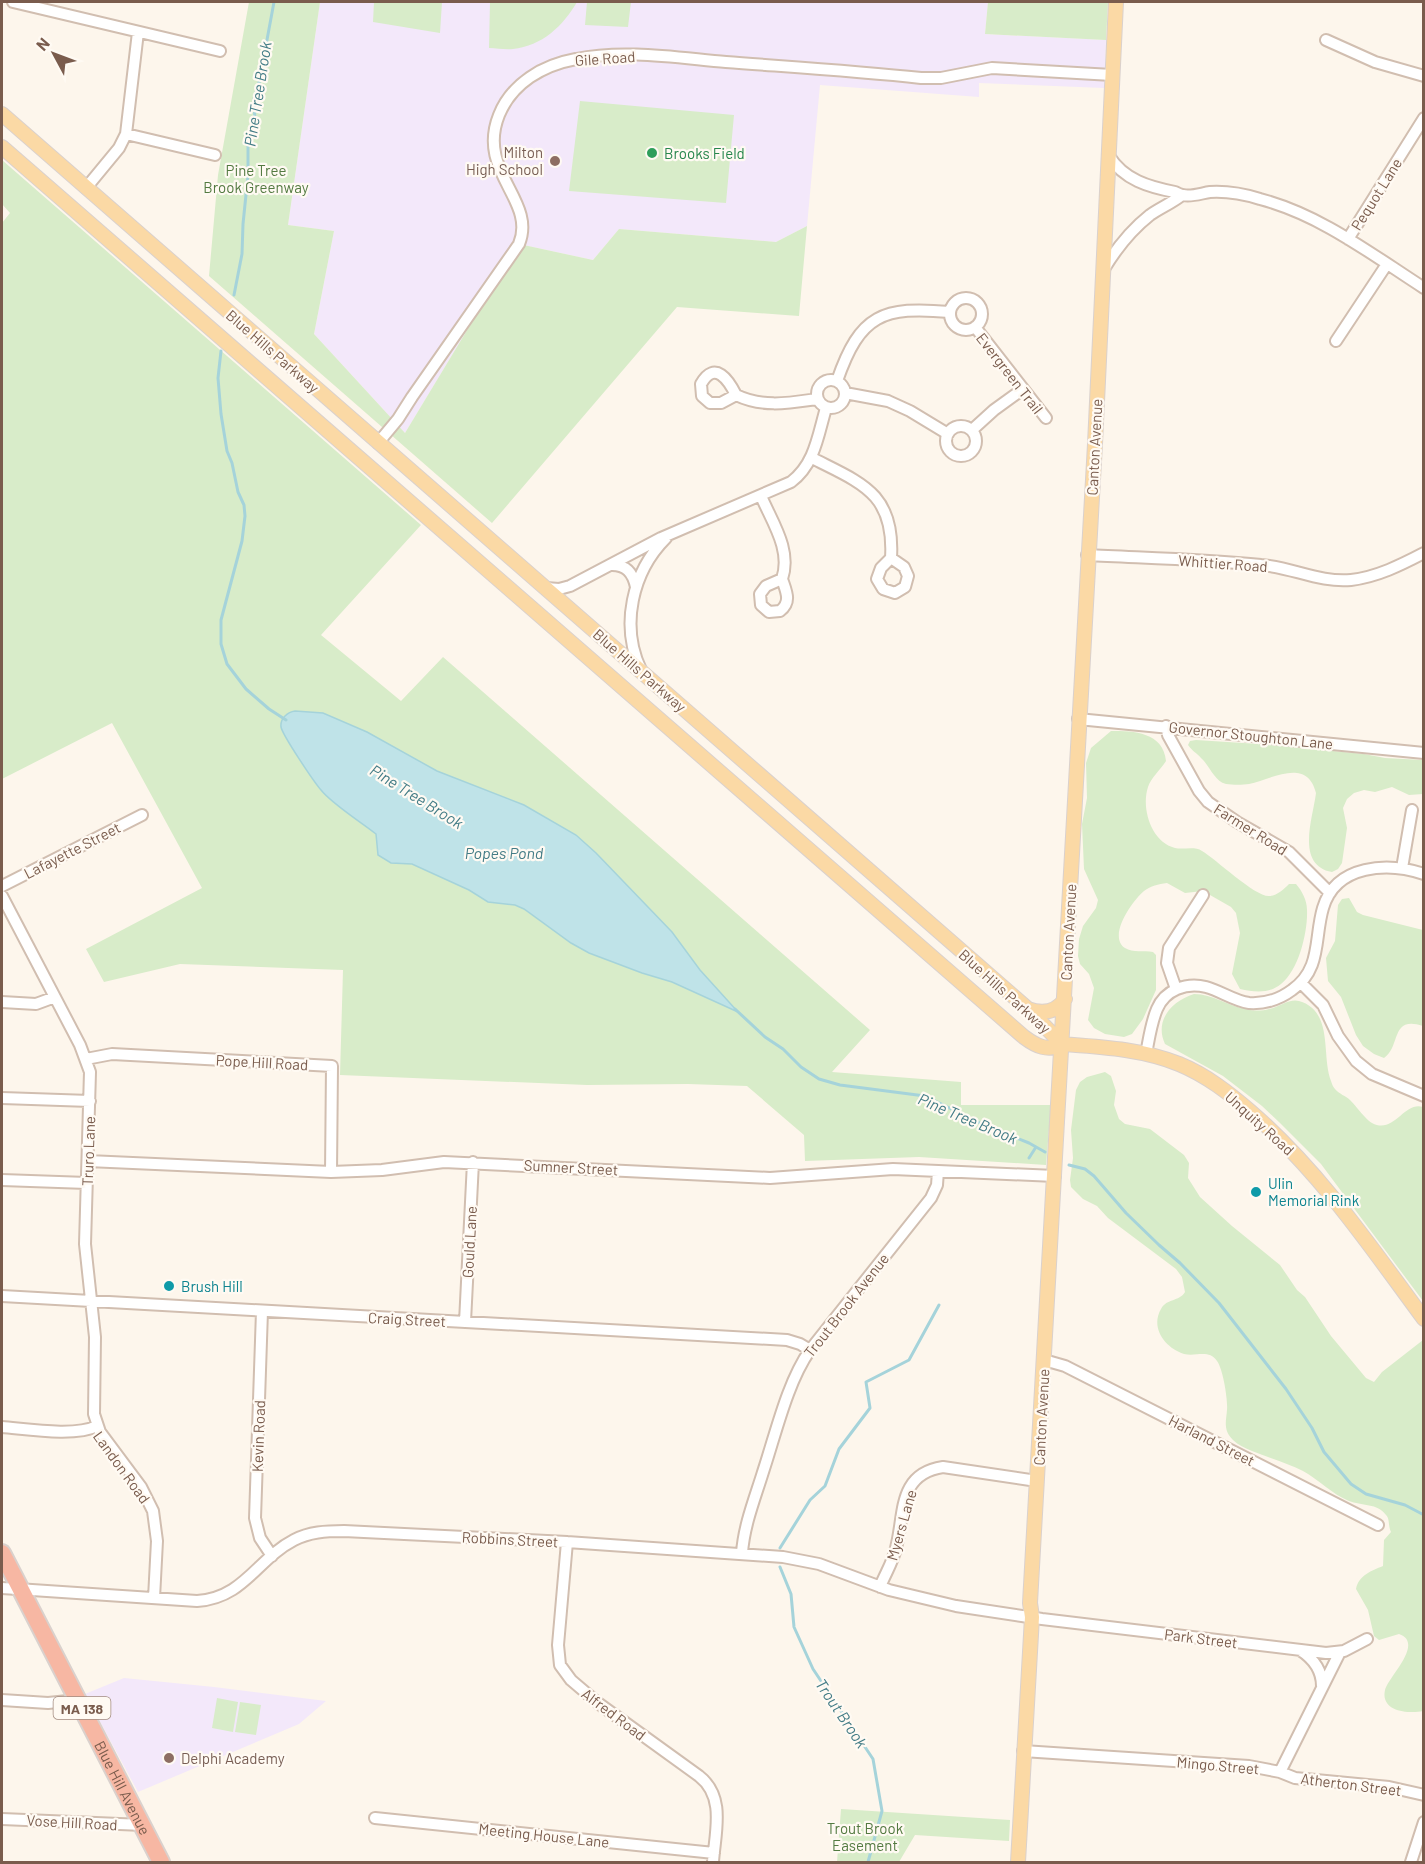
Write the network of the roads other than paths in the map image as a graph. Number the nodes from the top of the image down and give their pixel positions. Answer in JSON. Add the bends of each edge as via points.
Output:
{"nodes":[{"id":1,"x":13,"y":2,"type":"edge"},
{"id":2,"x":1116,"y":2,"type":"edge"},
{"id":3,"x":138,"y":32,"type":"junction"},
{"id":4,"x":1326,"y":40,"type":"dead end"},
{"id":5,"x":220,"y":51,"type":"dead end"},
{"id":6,"x":1112,"y":75,"type":"junction"},
{"id":7,"x":1424,"y":76,"type":"edge"},
{"id":8,"x":2,"y":114,"type":"edge"},
{"id":9,"x":1424,"y":118,"type":"edge"},
{"id":10,"x":126,"y":134,"type":"junction"},
{"id":11,"x":2,"y":147,"type":"edge"},
{"id":12,"x":215,"y":155,"type":"dead end"},
{"id":13,"x":1109,"y":156,"type":"junction"},
{"id":14,"x":83,"y":185,"type":"junction"},
{"id":15,"x":1182,"y":195,"type":"junction"},
{"id":16,"x":63,"y":201,"type":"junction"},
{"id":17,"x":1348,"y":239,"type":"junction"},
{"id":18,"x":1387,"y":264,"type":"junction"},
{"id":19,"x":1104,"y":269,"type":"junction"},
{"id":20,"x":1424,"y":288,"type":"edge"},
{"id":21,"x":950,"y":312,"type":"junction"},
{"id":22,"x":975,"y":327,"type":"junction"},
{"id":23,"x":1336,"y":341,"type":"dead end"},
{"id":24,"x":837,"y":381,"type":"junction"},
{"id":25,"x":1023,"y":389,"type":"junction"},
{"id":26,"x":845,"y":393,"type":"junction"},
{"id":27,"x":736,"y":395,"type":"dead end"},
{"id":28,"x":817,"y":399,"type":"junction"},
{"id":29,"x":826,"y":408,"type":"junction"},
{"id":30,"x":1046,"y":418,"type":"dead end"},
{"id":31,"x":972,"y":430,"type":"junction"},
{"id":32,"x":948,"y":434,"type":"junction"},
{"id":33,"x":378,"y":443,"type":"junction"},
{"id":34,"x":812,"y":458,"type":"junction"},
{"id":35,"x":761,"y":496,"type":"junction"},
{"id":36,"x":670,"y":533,"type":"junction"},
{"id":37,"x":1424,"y":554,"type":"edge"},
{"id":38,"x":1088,"y":555,"type":"junction"},
{"id":39,"x":891,"y":558,"type":"dead end"},
{"id":40,"x":609,"y":565,"type":"junction"},
{"id":41,"x":782,"y":579,"type":"dead end"},
{"id":42,"x":636,"y":587,"type":"junction"},
{"id":43,"x":546,"y":588,"type":"junction"},
{"id":44,"x":642,"y":671,"type":"junction"},
{"id":45,"x":1078,"y":719,"type":"junction"},
{"id":46,"x":703,"y":724,"type":"junction"},
{"id":47,"x":1167,"y":726,"type":"junction"},
{"id":48,"x":688,"y":743,"type":"junction"},
{"id":49,"x":1424,"y":753,"type":"edge"},
{"id":50,"x":1412,"y":810,"type":"dead end"},
{"id":51,"x":142,"y":815,"type":"dead end"},
{"id":52,"x":1402,"y":868,"type":"junction"},
{"id":53,"x":1424,"y":874,"type":"edge"},
{"id":54,"x":2,"y":886,"type":"edge"},
{"id":55,"x":1330,"y":893,"type":"junction"},
{"id":56,"x":1203,"y":895,"type":"dead end"},
{"id":57,"x":2,"y":896,"type":"edge"},
{"id":58,"x":1302,"y":983,"type":"junction"},
{"id":59,"x":1176,"y":989,"type":"junction"},
{"id":60,"x":54,"y":997,"type":"junction"},
{"id":61,"x":1065,"y":999,"type":"junction"},
{"id":62,"x":2,"y":1002,"type":"edge"},
{"id":63,"x":1028,"y":1010,"type":"junction"},
{"id":64,"x":1017,"y":1032,"type":"junction"},
{"id":65,"x":1062,"y":1044,"type":"junction"},
{"id":66,"x":1146,"y":1054,"type":"junction"},
{"id":67,"x":86,"y":1059,"type":"junction"},
{"id":68,"x":1424,"y":1096,"type":"edge"},
{"id":69,"x":2,"y":1098,"type":"edge"},
{"id":70,"x":90,"y":1101,"type":"junction"},
{"id":71,"x":88,"y":1161,"type":"junction"},
{"id":72,"x":473,"y":1162,"type":"junction"},
{"id":73,"x":938,"y":1171,"type":"junction"},
{"id":74,"x":331,"y":1172,"type":"junction"},
{"id":75,"x":1055,"y":1176,"type":"junction"},
{"id":76,"x":2,"y":1180,"type":"edge"},
{"id":77,"x":87,"y":1183,"type":"junction"},
{"id":78,"x":2,"y":1296,"type":"edge"},
{"id":79,"x":91,"y":1300,"type":"junction"},
{"id":80,"x":262,"y":1311,"type":"junction"},
{"id":81,"x":1424,"y":1319,"type":"edge"},
{"id":82,"x":465,"y":1322,"type":"junction"},
{"id":83,"x":810,"y":1350,"type":"junction"},
{"id":84,"x":1044,"y":1360,"type":"junction"},
{"id":85,"x":97,"y":1426,"type":"junction"},
{"id":86,"x":2,"y":1427,"type":"edge"},
{"id":87,"x":1037,"y":1481,"type":"junction"},
{"id":88,"x":1378,"y":1525,"type":"dead end"},
{"id":89,"x":567,"y":1542,"type":"junction"},
{"id":90,"x":2,"y":1553,"type":"edge"},
{"id":91,"x":742,"y":1553,"type":"junction"},
{"id":92,"x":272,"y":1556,"type":"junction"},
{"id":93,"x":880,"y":1587,"type":"junction"},
{"id":94,"x":2,"y":1588,"type":"edge"},
{"id":95,"x":21,"y":1589,"type":"junction"},
{"id":96,"x":154,"y":1598,"type":"junction"},
{"id":97,"x":1032,"y":1617,"type":"junction"},
{"id":98,"x":1367,"y":1640,"type":"dead end"},
{"id":99,"x":1300,"y":1650,"type":"junction"},
{"id":100,"x":1340,"y":1652,"type":"junction"},
{"id":101,"x":1322,"y":1687,"type":"junction"},
{"id":102,"x":2,"y":1700,"type":"edge"},
{"id":103,"x":78,"y":1700,"type":"junction"},
{"id":104,"x":1023,"y":1751,"type":"junction"},
{"id":105,"x":1280,"y":1772,"type":"junction"},
{"id":106,"x":1424,"y":1794,"type":"edge"},
{"id":107,"x":375,"y":1818,"type":"dead end"},
{"id":108,"x":2,"y":1819,"type":"edge"},
{"id":109,"x":1424,"y":1822,"type":"edge"},
{"id":110,"x":143,"y":1825,"type":"junction"},
{"id":111,"x":713,"y":1858,"type":"edge"},
{"id":112,"x":161,"y":1863,"type":"edge"},
{"id":113,"x":1018,"y":1863,"type":"edge"},
{"id":114,"x":1411,"y":1863,"type":"edge"}],
"edges":[{"from":1,"to":3,"type":"street"},
{"from":2,"to":6,"type":"main road","name":"Canton Avenue"},
{"from":3,"to":5,"type":"street"},
{"from":3,"to":10,"type":"street"},
{"from":4,"to":7,"type":"street","via":[[1375,62]]},
{"from":6,"to":13,"type":"main road","name":"Canton Avenue"},
{"from":6,"to":33,"type":"street","name":"Gile Road","via":[[992,68],[928,79],[615,55],[575,59],[542,71],[509,96],[494,133],[499,170],[522,217],[519,244]]},
{"from":8,"to":14,"type":"main road","name":"Blue Hills Parkway"},
{"from":9,"to":17,"type":"street","name":"Pequot Lane"},
{"from":10,"to":12,"type":"street"},
{"from":10,"to":14,"type":"street","via":[[119,148]]},
{"from":11,"to":16,"type":"main road","name":"Blue Hills Parkway"},
{"from":13,"to":15,"type":"street","via":[[1121,170],[1140,182]]},
{"from":13,"to":19,"type":"main road","name":"Canton Avenue"},
{"from":14,"to":16,"type":"main road"},
{"from":14,"to":33,"type":"main road","name":"Blue Hills Parkway"},
{"from":15,"to":17,"type":"street","via":[[1221,192],[1260,199],[1305,214]]},
{"from":15,"to":19,"type":"street","via":[[1137,227]]},
{"from":16,"to":48,"type":"main road","name":"Blue Hills Parkway"},
{"from":17,"to":18,"type":"street"},
{"from":18,"to":20,"type":"street"},
{"from":18,"to":23,"type":"street"},
{"from":19,"to":38,"type":"main road","name":"Canton Avenue"},
{"from":21,"to":22,"type":"street","name":"Evergreen Trail","via":[[957,328]]},
{"from":21,"to":22,"type":"street","name":"Evergreen Trail","via":[[960,299],[973,300],[982,313]]},
{"from":21,"to":24,"type":"street","via":[[905,310],[873,321],[852,345]]},
{"from":22,"to":25,"type":"street","name":"Evergreen Trail"},
{"from":24,"to":26,"type":"street"},
{"from":24,"to":28,"type":"street","via":[[821,386]]},
{"from":25,"to":30,"type":"street","name":"Evergreen Trail"},
{"from":25,"to":31,"type":"street"},
{"from":26,"to":29,"type":"street","via":[[839,404]]},
{"from":26,"to":32,"type":"street","via":[[888,401]]},
{"from":27,"to":28,"type":"street","via":[[770,404]]},
{"from":28,"to":29,"type":"street"},
{"from":29,"to":34,"type":"street"},
{"from":31,"to":32,"type":"street","via":[[960,426]]},
{"from":31,"to":32,"type":"street","via":[[975,447],[963,456],[949,450]]},
{"from":33,"to":43,"type":"main road","name":"Blue Hills Parkway"},
{"from":34,"to":35,"type":"street","via":[[796,478]]},
{"from":34,"to":39,"type":"street","via":[[872,492],[887,518]]},
{"from":35,"to":36,"type":"street"},
{"from":35,"to":41,"type":"street","via":[[785,552]]},
{"from":36,"to":40,"type":"street"},
{"from":36,"to":42,"type":"street","via":[[650,557]]},
{"from":37,"to":38,"type":"street","name":"Whittier Road","via":[[1381,573],[1341,580],[1262,565]]},
{"from":38,"to":45,"type":"main road","name":"Canton Avenue"},
{"from":40,"to":42,"type":"street","via":[[626,568]]},
{"from":40,"to":43,"type":"street","via":[[570,586]]},
{"from":42,"to":44,"type":"street","via":[[631,634]]},
{"from":43,"to":44,"type":"main road","name":"Blue Hills Parkway"},
{"from":44,"to":46,"type":"main road","name":"Blue Hills Parkway"},
{"from":45,"to":47,"type":"street","name":"Governor Stoughton Lane"},
{"from":45,"to":61,"type":"main road","name":"Canton Avenue"},
{"from":46,"to":48,"type":"main road"},
{"from":46,"to":63,"type":"main road","name":"Blue Hills Parkway"},
{"from":47,"to":49,"type":"street","name":"Governor Stoughton Lane"},
{"from":47,"to":55,"type":"street","name":"Farmer Road","via":[[1168,735],[1204,799],[1289,852]]},
{"from":48,"to":64,"type":"main road","name":"Blue Hills Parkway"},
{"from":50,"to":52,"type":"street"},
{"from":51,"to":54,"type":"street","name":"Lafayette Street"},
{"from":52,"to":53,"type":"street"},
{"from":52,"to":55,"type":"street","via":[[1363,869],[1344,879]]},
{"from":55,"to":58,"type":"street","via":[[1322,912],[1316,958]]},
{"from":56,"to":59,"type":"street","via":[[1169,948],[1168,968]]},
{"from":57,"to":60,"type":"street","name":"Truro Lane"},
{"from":58,"to":59,"type":"street","via":[[1278,998],[1260,1003],[1242,1001],[1206,987]]},
{"from":58,"to":68,"type":"street","via":[[1323,1005],[1344,1046],[1362,1066]]},
{"from":59,"to":66,"type":"street","via":[[1157,1009]]},
{"from":60,"to":62,"type":"street","via":[[36,1004]]},
{"from":60,"to":67,"type":"street","name":"Truro Lane"},
{"from":61,"to":63,"type":"main road","via":[[1051,1011]]},
{"from":61,"to":65,"type":"main road","name":"Canton Avenue"},
{"from":63,"to":64,"type":"main road","via":[[1032,1024]]},
{"from":63,"to":65,"type":"main road","name":"Blue Hills Parkway"},
{"from":64,"to":65,"type":"main road","name":"Blue Hills Parkway","via":[[1045,1048]]},
{"from":65,"to":66,"type":"main road","name":"Unquity Road"},
{"from":65,"to":75,"type":"main road","name":"Canton Avenue"},
{"from":66,"to":81,"type":"main road","name":"Unquity Road","via":[[1181,1064],[1207,1078],[1285,1143],[1329,1191]]},
{"from":67,"to":70,"type":"street","name":"Truro Lane"},
{"from":67,"to":74,"type":"street","name":"Pope Hill Road","via":[[112,1054],[333,1066]]},
{"from":69,"to":70,"type":"street"},
{"from":70,"to":71,"type":"street","name":"Truro Lane"},
{"from":71,"to":74,"type":"street","name":"Sumner Street"},
{"from":71,"to":77,"type":"street","name":"Truro Lane"},
{"from":72,"to":73,"type":"street","name":"Sumner Street","via":[[770,1178],[868,1170]]},
{"from":72,"to":74,"type":"street","name":"Sumner Street"},
{"from":72,"to":82,"type":"street","name":"Gould Lane"},
{"from":73,"to":75,"type":"street","name":"Sumner Street"},
{"from":73,"to":83,"type":"street","name":"Trout Brook Avenue","via":[[937,1185],[927,1203]]},
{"from":75,"to":84,"type":"main road","name":"Canton Avenue"},
{"from":76,"to":77,"type":"street"},
{"from":77,"to":79,"type":"street","name":"Truro Lane","via":[[85,1244]]},
{"from":78,"to":79,"type":"street","name":"Craig Street"},
{"from":79,"to":80,"type":"street","name":"Craig Street"},
{"from":79,"to":85,"type":"street","name":"Truro Lane","via":[[96,1350],[93,1414]]},
{"from":80,"to":82,"type":"street","name":"Craig Street"},
{"from":80,"to":92,"type":"street","name":"Kevin Road","via":[[255,1518],[260,1538]]},
{"from":82,"to":83,"type":"street","name":"Craig Street","via":[[787,1340]]},
{"from":83,"to":91,"type":"street","name":"Trout Brook Avenue","via":[[779,1422],[745,1531]]},
{"from":84,"to":87,"type":"main road","name":"Canton Avenue"},
{"from":84,"to":88,"type":"street","name":"Harland Street","via":[[1065,1366]]},
{"from":85,"to":86,"type":"street","name":"Landon Road","via":[[74,1431]]},
{"from":85,"to":96,"type":"street","name":"Landon Road","via":[[153,1511],[157,1551]]},
{"from":87,"to":93,"type":"street","name":"Myers Lane","via":[[944,1467],[919,1477],[906,1496],[896,1548]]},
{"from":87,"to":97,"type":"main road","name":"Canton Avenue"},
{"from":89,"to":91,"type":"street","name":"Robbins Street"},
{"from":89,"to":92,"type":"street","name":"Robbins Street","via":[[335,1531],[300,1537]]},
{"from":89,"to":111,"type":"street","name":"Alfred Road","via":[[558,1645],[560,1665],[589,1696],[710,1787],[717,1810]]},
{"from":90,"to":95,"type":"highway","name":"Blue Hill Avenue","number":"MA 138"},
{"from":91,"to":93,"type":"street","name":"Robbins Street","via":[[807,1561]]},
{"from":92,"to":96,"type":"street","name":"Robbins Street","via":[[241,1585],[214,1599]]},
{"from":93,"to":97,"type":"street","name":"Robbins Street","via":[[950,1605]]},
{"from":94,"to":95,"type":"street","name":"Robbins Street"},
{"from":95,"to":96,"type":"street","name":"Robbins Street"},
{"from":95,"to":103,"type":"highway","name":"Blue Hill Avenue","number":"MA 138"},
{"from":97,"to":99,"type":"street","name":"Park Street"},
{"from":97,"to":104,"type":"main road","name":"Canton Avenue"},
{"from":98,"to":100,"type":"street","name":"Park Street"},
{"from":99,"to":100,"type":"street","name":"Park Street"},
{"from":99,"to":101,"type":"street","via":[[1318,1669]]},
{"from":100,"to":101,"type":"street","name":"Mingo Street"},
{"from":101,"to":105,"type":"street","name":"Mingo Street"},
{"from":102,"to":103,"type":"street"},
{"from":103,"to":110,"type":"highway","name":"Blue Hill Avenue","number":"MA 138"},
{"from":104,"to":105,"type":"street","name":"Mingo Street","via":[[1249,1766]]},
{"from":104,"to":113,"type":"main road","name":"Canton Avenue"},
{"from":105,"to":106,"type":"street","name":"Atherton Street","via":[[1295,1778]]},
{"from":107,"to":111,"type":"street","name":"Meeting House Lane"},
{"from":108,"to":110,"type":"street","name":"Vose Hill Road"},
{"from":109,"to":114,"type":"street"},
{"from":110,"to":112,"type":"highway","name":"Blue Hill Avenue","number":"MA 138"}]}
